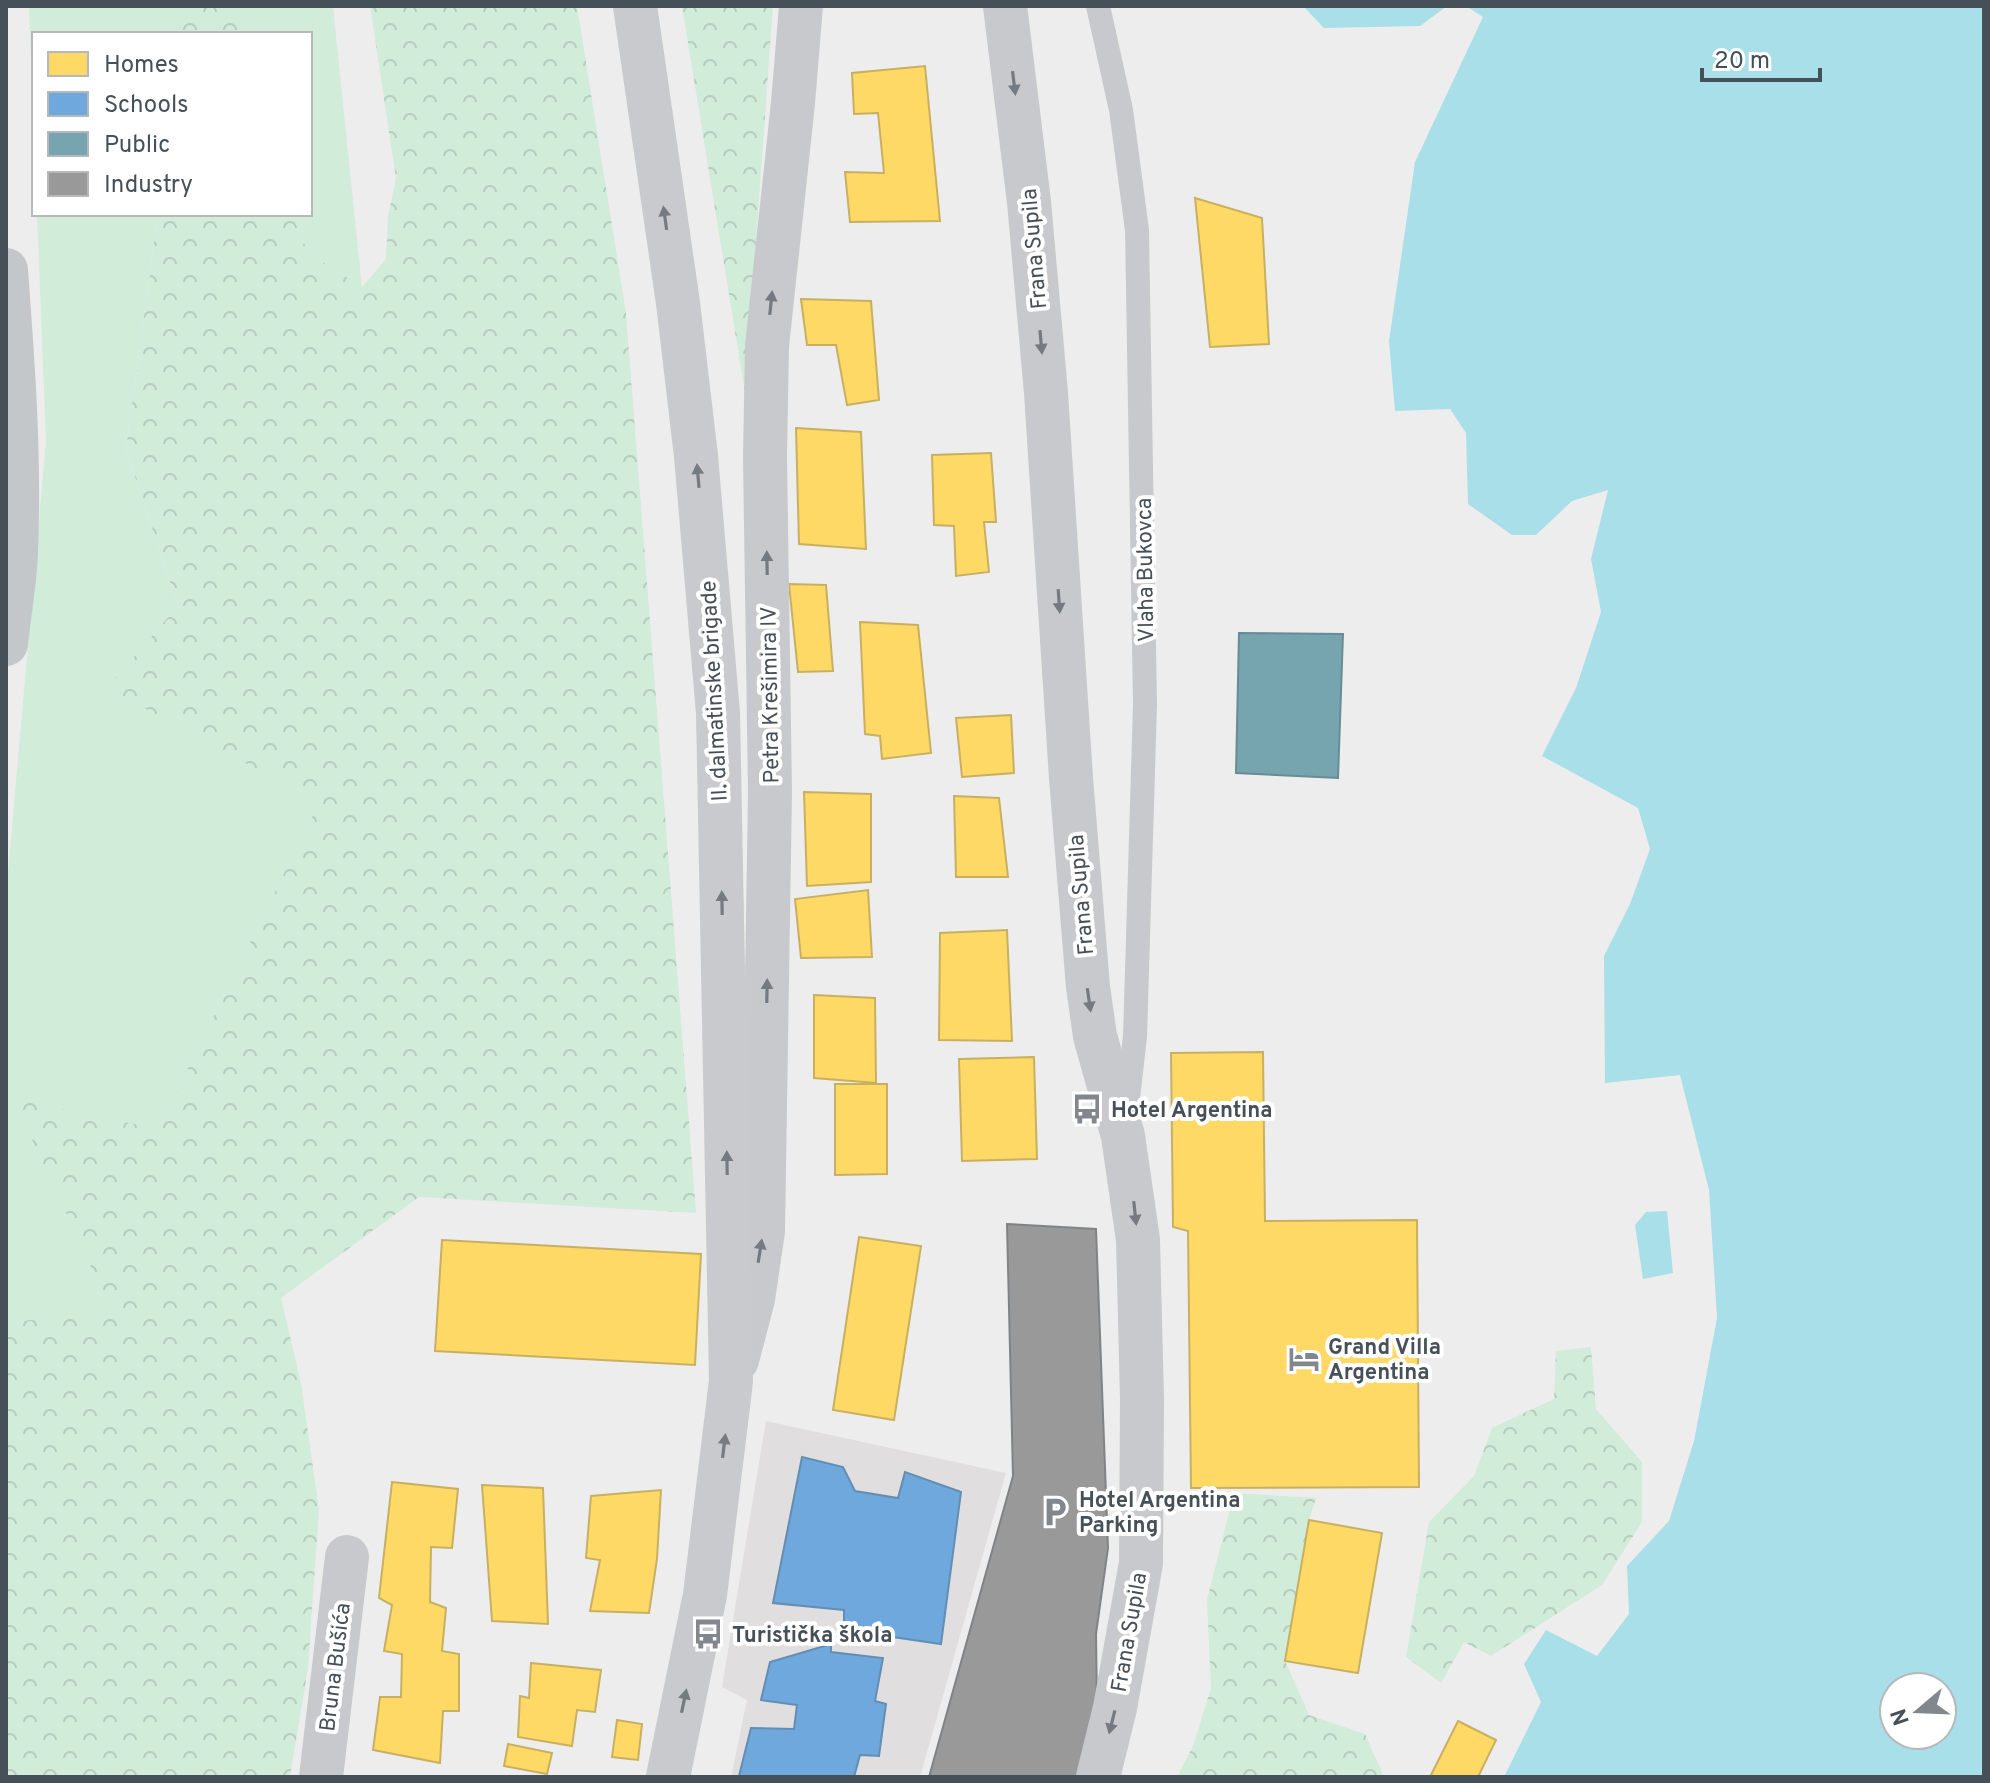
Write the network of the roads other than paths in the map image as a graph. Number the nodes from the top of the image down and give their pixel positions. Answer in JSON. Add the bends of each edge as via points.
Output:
{"nodes":[{"id":1,"x":635,"y":6,"type":"edge"},
{"id":2,"x":801,"y":6,"type":"edge"},
{"id":3,"x":1005,"y":6,"type":"edge"},
{"id":4,"x":1098,"y":6,"type":"edge"},
{"id":5,"x":6,"y":270,"type":"edge"},
{"id":6,"x":6,"y":644,"type":"edge"},
{"id":7,"x":1123,"y":1136,"type":"junction"},
{"id":8,"x":731,"y":1381,"type":"junction"},
{"id":9,"x":347,"y":1557,"type":"dead end"},
{"id":10,"x":321,"y":1777,"type":"edge"},
{"id":11,"x":668,"y":1777,"type":"edge"},
{"id":12,"x":1098,"y":1777,"type":"edge"}],
"edges":[{"from":8,"to":1,"type":"street","name":"II. dalmatinske brigade","one_way":true,"via":[[718,713],[696,456]]},
{"from":8,"to":2,"type":"street","name":"Petra Krešimira IV","one_way":true,"via":[[753,1299],[763,1231],[770,792],[767,346]]},
{"from":3,"to":7,"type":"street","name":"Frana Supila","one_way":true,"via":[[1042,345],[1088,987],[1098,1050]]},
{"from":4,"to":7,"type":"lane","name":"Vlaha Bukovca","via":[[1121,110],[1137,230],[1143,496],[1145,704],[1135,1037]]},
{"from":5,"to":6,"type":"main road","via":[[17,479]]},
{"from":7,"to":12,"type":"street","name":"Frana Supila","one_way":true,"via":[[1138,1240],[1141,1563]]},
{"from":11,"to":8,"type":"street","name":"II. dalmatinske brigade","one_way":true,"via":[[705,1595]]},
{"from":9,"to":10,"type":"street","name":"Bruna Bušića"}]}
